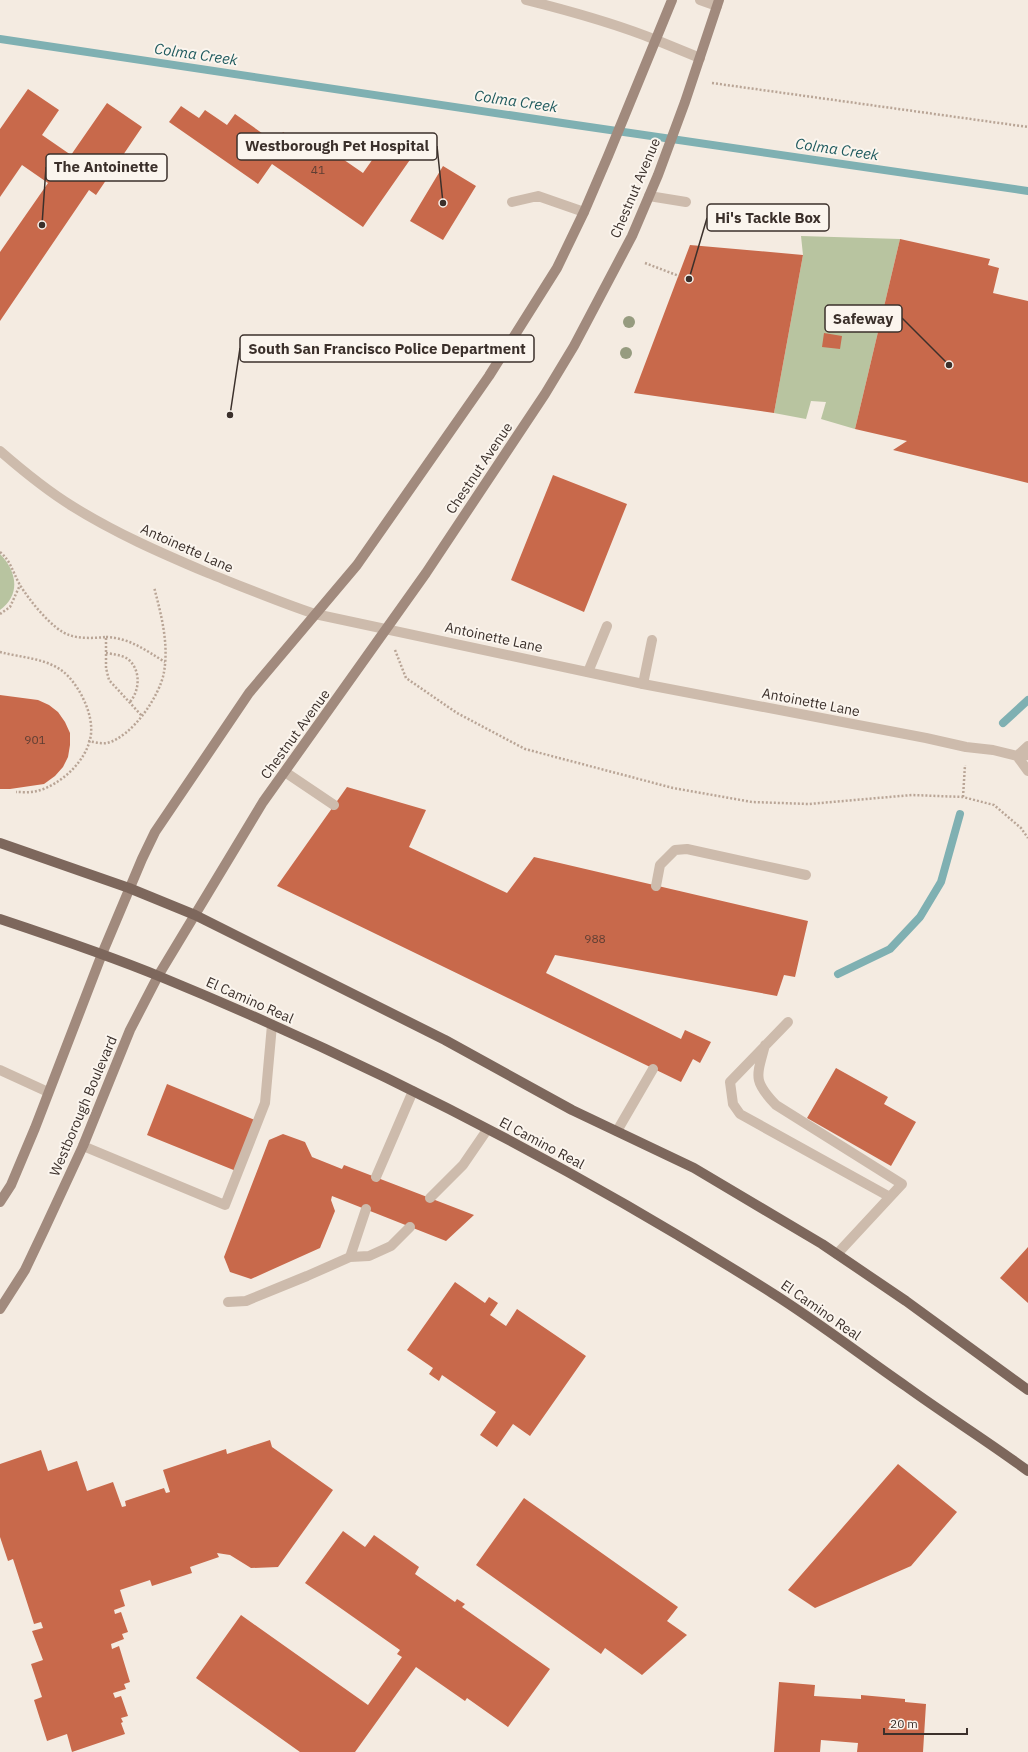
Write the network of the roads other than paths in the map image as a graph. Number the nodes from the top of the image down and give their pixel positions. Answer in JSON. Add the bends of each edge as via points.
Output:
{"nodes":[{"id":1,"x":526,"y":0,"type":"edge"},
{"id":2,"x":672,"y":0,"type":"edge"},
{"id":3,"x":700,"y":0,"type":"edge"},
{"id":4,"x":718,"y":3,"type":"edge"},
{"id":5,"x":656,"y":40,"type":"junction"},
{"id":6,"x":700,"y":58,"type":"junction"},
{"id":7,"x":649,"y":196,"type":"junction"},
{"id":8,"x":512,"y":202,"type":"dead end"},
{"id":9,"x":686,"y":202,"type":"dead end"},
{"id":10,"x":584,"y":212,"type":"junction"},
{"id":11,"x":0,"y":451,"type":"edge"},
{"id":12,"x":315,"y":614,"type":"junction"},
{"id":13,"x":607,"y":626,"type":"dead end"},
{"id":14,"x":386,"y":629,"type":"junction"},
{"id":15,"x":652,"y":640,"type":"dead end"},
{"id":16,"x":588,"y":672,"type":"junction"},
{"id":17,"x":643,"y":684,"type":"junction"},
{"id":18,"x":1028,"y":746,"type":"edge"},
{"id":19,"x":1028,"y":755,"type":"edge"},
{"id":20,"x":1017,"y":756,"type":"junction"},
{"id":21,"x":1028,"y":771,"type":"edge"},
{"id":22,"x":284,"y":772,"type":"junction"},
{"id":23,"x":334,"y":805,"type":"dead end"},
{"id":24,"x":0,"y":843,"type":"edge"},
{"id":25,"x":806,"y":875,"type":"dead end"},
{"id":26,"x":656,"y":886,"type":"dead end"},
{"id":27,"x":129,"y":888,"type":"junction"},
{"id":28,"x":195,"y":915,"type":"junction"},
{"id":29,"x":0,"y":918,"type":"edge"},
{"id":30,"x":102,"y":954,"type":"junction"},
{"id":31,"x":158,"y":976,"type":"junction"},
{"id":32,"x":788,"y":1022,"type":"dead end"},
{"id":33,"x":272,"y":1025,"type":"junction"},
{"id":34,"x":765,"y":1045,"type":"junction"},
{"id":35,"x":653,"y":1069,"type":"dead end"},
{"id":36,"x":0,"y":1070,"type":"edge"},
{"id":37,"x":413,"y":1091,"type":"junction"},
{"id":38,"x":48,"y":1092,"type":"junction"},
{"id":39,"x":487,"y":1130,"type":"junction"},
{"id":40,"x":618,"y":1131,"type":"junction"},
{"id":41,"x":83,"y":1146,"type":"junction"},
{"id":42,"x":376,"y":1177,"type":"dead end"},
{"id":43,"x":890,"y":1197,"type":"junction"},
{"id":44,"x":430,"y":1198,"type":"dead end"},
{"id":45,"x":0,"y":1202,"type":"edge"},
{"id":46,"x":366,"y":1209,"type":"dead end"},
{"id":47,"x":410,"y":1227,"type":"dead end"},
{"id":48,"x":837,"y":1254,"type":"junction"},
{"id":49,"x":350,"y":1256,"type":"junction"},
{"id":50,"x":228,"y":1302,"type":"dead end"},
{"id":51,"x":0,"y":1309,"type":"edge"},
{"id":52,"x":1028,"y":1390,"type":"edge"},
{"id":53,"x":1028,"y":1471,"type":"edge"}],
"edges":[{"from":1,"to":5,"type":"street","via":[[597,19]]},
{"from":2,"to":5,"type":"main road"},
{"from":3,"to":4,"type":"street"},
{"from":4,"to":6,"type":"main road","name":"Chestnut Avenue"},
{"from":5,"to":6,"type":"street"},
{"from":5,"to":10,"type":"main road"},
{"from":6,"to":7,"type":"main road","name":"Chestnut Avenue"},
{"from":7,"to":9,"type":"street"},
{"from":7,"to":14,"type":"main road","name":"Chestnut Avenue","via":[[625,249],[549,388]]},
{"from":8,"to":10,"type":"street","via":[[538,196]]},
{"from":10,"to":12,"type":"main road","via":[[556,268],[489,376],[357,566]]},
{"from":11,"to":12,"type":"street","name":"Antoinette Lane","via":[[29,476],[72,506],[116,531],[162,554]]},
{"from":12,"to":14,"type":"street","name":"Antoinette Lane"},
{"from":12,"to":27,"type":"main road","via":[[249,693],[155,832]]},
{"from":13,"to":16,"type":"street"},
{"from":14,"to":16,"type":"street","name":"Antoinette Lane"},
{"from":14,"to":22,"type":"main road","name":"Chestnut Avenue"},
{"from":15,"to":17,"type":"street"},
{"from":16,"to":17,"type":"street","name":"Antoinette Lane"},
{"from":17,"to":20,"type":"street","name":"Antoinette Lane"},
{"from":18,"to":20,"type":"street"},
{"from":19,"to":20,"type":"street","name":"Antoinette Lane"},
{"from":20,"to":21,"type":"street"},
{"from":22,"to":23,"type":"street"},
{"from":22,"to":28,"type":"main road","name":"Chestnut Avenue"},
{"from":24,"to":27,"type":"main road"},
{"from":25,"to":26,"type":"street","via":[[687,849],[674,850],[660,865]]},
{"from":27,"to":28,"type":"main road"},
{"from":27,"to":30,"type":"main road"},
{"from":28,"to":31,"type":"main road","name":"Westborough Boulevard"},
{"from":28,"to":40,"type":"main road","via":[[438,1037],[572,1110]]},
{"from":29,"to":30,"type":"main road","name":"El Camino Real"},
{"from":30,"to":31,"type":"main road","name":"El Camino Real"},
{"from":30,"to":38,"type":"main road"},
{"from":31,"to":33,"type":"main road","name":"El Camino Real"},
{"from":31,"to":41,"type":"main road","name":"Westborough Boulevard","via":[[130,1030]]},
{"from":32,"to":34,"type":"street"},
{"from":33,"to":37,"type":"main road","name":"El Camino Real"},
{"from":33,"to":41,"type":"street","via":[[266,1103],[225,1205]]},
{"from":34,"to":43,"type":"street","via":[[757,1076],[763,1092],[776,1105],[902,1184]]},
{"from":34,"to":43,"type":"street","via":[[730,1082],[733,1104],[740,1114]]},
{"from":35,"to":40,"type":"street"},
{"from":36,"to":38,"type":"street"},
{"from":37,"to":39,"type":"main road","name":"El Camino Real"},
{"from":37,"to":42,"type":"street"},
{"from":38,"to":45,"type":"main road","via":[[11,1185]]},
{"from":39,"to":44,"type":"street","via":[[464,1165]]},
{"from":39,"to":53,"type":"main road","name":"El Camino Real","via":[[689,1241],[775,1294]]},
{"from":40,"to":48,"type":"main road","via":[[694,1168]]},
{"from":41,"to":51,"type":"main road","name":"Westborough Boulevard","via":[[25,1270]]},
{"from":43,"to":48,"type":"street"},
{"from":46,"to":49,"type":"street"},
{"from":47,"to":49,"type":"street","via":[[391,1246],[369,1256]]},
{"from":48,"to":52,"type":"main road"},
{"from":49,"to":50,"type":"street","via":[[246,1301]]}]}
